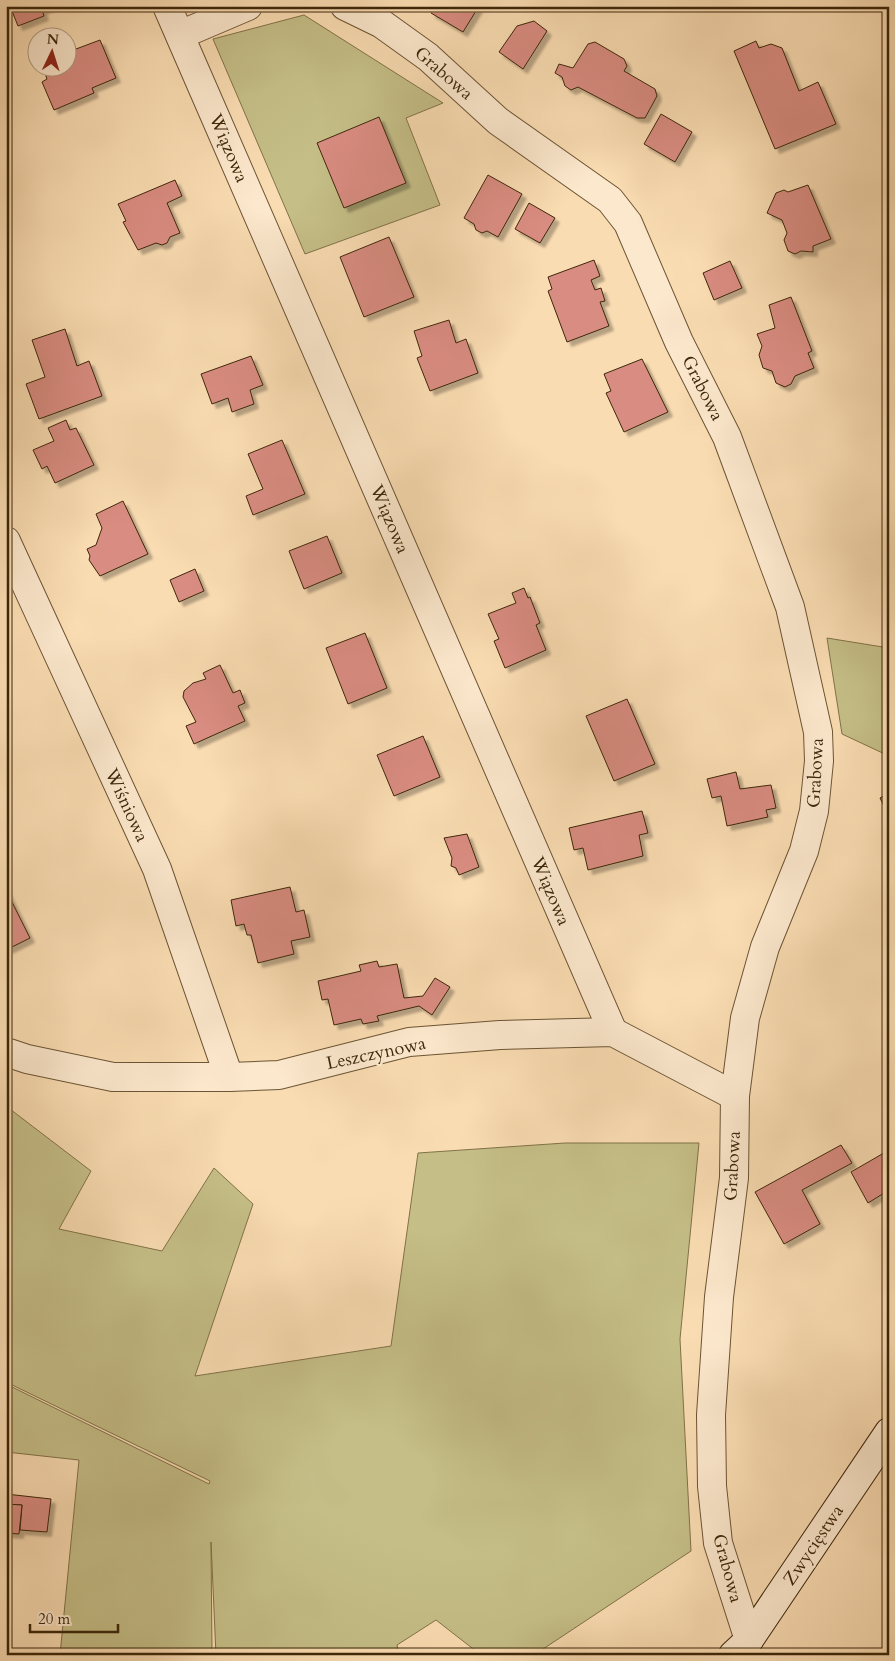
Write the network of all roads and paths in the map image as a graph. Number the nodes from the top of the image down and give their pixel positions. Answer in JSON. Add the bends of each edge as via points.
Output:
{"nodes":[{"id":1,"x":167,"y":6,"type":"edge"},
{"id":2,"x":248,"y":6,"type":"edge"},
{"id":3,"x":345,"y":6,"type":"edge"},
{"id":4,"x":180,"y":35,"type":"junction"},
{"id":5,"x":6,"y":541,"type":"edge"},
{"id":6,"x":613,"y":1032,"type":"junction"},
{"id":7,"x":6,"y":1052,"type":"edge"},
{"id":8,"x":230,"y":1077,"type":"junction"},
{"id":9,"x":735,"y":1096,"type":"junction"},
{"id":10,"x":889,"y":1432,"type":"edge"},
{"id":11,"x":741,"y":1647,"type":"edge"}],
"edges":[{"from":1,"to":4,"type":"street","name":"Wiązowa"},
{"from":2,"to":4,"type":"street"},
{"from":3,"to":9,"type":"street","name":"Grabowa","via":[[382,24],[428,57],[498,121],[610,200],[628,224],[679,342],[727,436],[790,607],[818,732],[814,811],[804,852],[766,947],[745,1018]]},
{"from":4,"to":6,"type":"street","name":"Wiązowa"},
{"from":5,"to":8,"type":"street","name":"Wiśniowa","via":[[157,869]]},
{"from":6,"to":8,"type":"street","name":"Leszczynowa","via":[[409,1042],[279,1075]]},
{"from":6,"to":9,"type":"street","name":"Leszczynowa"},
{"from":7,"to":8,"type":"street","name":"Leszczynowa","via":[[113,1078]]},
{"from":9,"to":11,"type":"street","name":"Grabowa","via":[[734,1178],[719,1297],[711,1415],[712,1486],[718,1543]]},
{"from":10,"to":11,"type":"street","name":"Zwycięstwa"}]}
